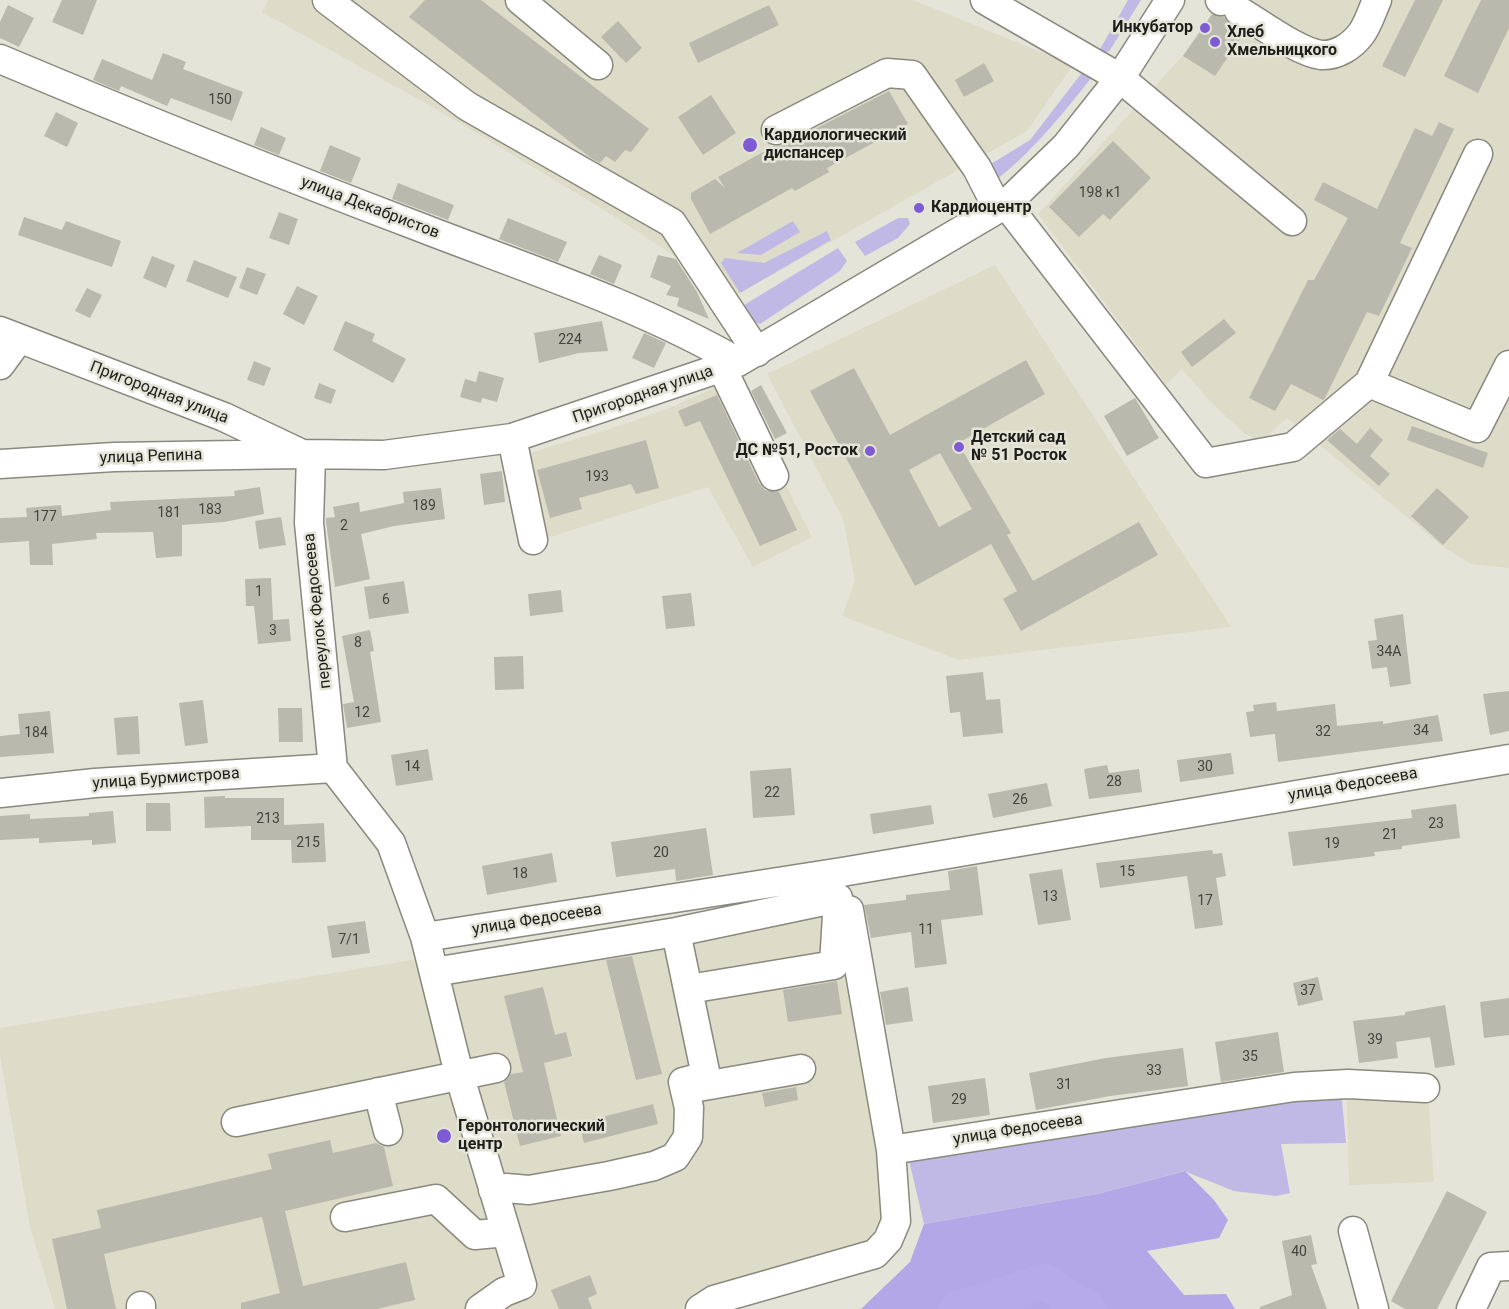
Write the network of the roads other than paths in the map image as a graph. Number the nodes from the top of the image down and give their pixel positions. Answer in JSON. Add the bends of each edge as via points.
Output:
{"nodes":[{"id":1,"x":327,"y":0,"type":"edge"},
{"id":2,"x":520,"y":0,"type":"edge"},
{"id":3,"x":985,"y":0,"type":"edge"},
{"id":4,"x":1170,"y":0,"type":"edge"},
{"id":5,"x":1377,"y":0,"type":"edge"},
{"id":6,"x":1227,"y":4,"type":"edge"},
{"id":7,"x":0,"y":59,"type":"edge"},
{"id":8,"x":598,"y":65,"type":"dead end"},
{"id":9,"x":1120,"y":78,"type":"junction"},
{"id":10,"x":776,"y":130,"type":"dead end"},
{"id":11,"x":1478,"y":154,"type":"dead end"},
{"id":12,"x":1002,"y":206,"type":"junction"},
{"id":13,"x":1292,"y":221,"type":"dead end"},
{"id":14,"x":10,"y":335,"type":"edge"},
{"id":15,"x":739,"y":361,"type":"junction"},
{"id":16,"x":0,"y":365,"type":"edge"},
{"id":17,"x":1509,"y":365,"type":"edge"},
{"id":18,"x":1369,"y":383,"type":"junction"},
{"id":19,"x":512,"y":438,"type":"junction"},
{"id":20,"x":307,"y":454,"type":"junction"},
{"id":21,"x":0,"y":464,"type":"edge"},
{"id":22,"x":774,"y":476,"type":"dead end"},
{"id":23,"x":533,"y":540,"type":"dead end"},
{"id":24,"x":1509,"y":759,"type":"edge"},
{"id":25,"x":333,"y":768,"type":"junction"},
{"id":26,"x":0,"y":793,"type":"edge"},
{"id":27,"x":842,"y":872,"type":"junction"},
{"id":28,"x":676,"y":932,"type":"junction"},
{"id":29,"x":425,"y":937,"type":"junction"},
{"id":30,"x":434,"y":972,"type":"junction"},
{"id":31,"x":689,"y":989,"type":"junction"},
{"id":32,"x":496,"y":1068,"type":"dead end"},
{"id":33,"x":801,"y":1069,"type":"dead end"},
{"id":34,"x":459,"y":1074,"type":"junction"},
{"id":35,"x":1425,"y":1088,"type":"dead end"},
{"id":36,"x":685,"y":1090,"type":"junction"},
{"id":37,"x":378,"y":1092,"type":"junction"},
{"id":38,"x":236,"y":1122,"type":"dead end"},
{"id":39,"x":388,"y":1131,"type":"dead end"},
{"id":40,"x":891,"y":1150,"type":"junction"},
{"id":41,"x":493,"y":1190,"type":"junction"},
{"id":42,"x":345,"y":1217,"type":"dead end"},
{"id":43,"x":1353,"y":1231,"type":"dead end"},
{"id":44,"x":506,"y":1232,"type":"junction"},
{"id":45,"x":1509,"y":1266,"type":"edge"},
{"id":46,"x":480,"y":1309,"type":"edge"},
{"id":47,"x":700,"y":1309,"type":"edge"},
{"id":48,"x":1374,"y":1309,"type":"edge"},
{"id":49,"x":1471,"y":1309,"type":"edge"}],
"edges":[{"from":1,"to":15,"type":"street","via":[[467,106],[672,223]]},
{"from":2,"to":8,"type":"street"},
{"from":3,"to":9,"type":"street"},
{"from":4,"to":9,"type":"street","name":"Пригородная улица"},
{"from":5,"to":6,"type":"street","via":[[1363,32],[1348,47],[1321,55]]},
{"from":7,"to":15,"type":"street","name":"улица Декабристов","via":[[228,155],[596,295]]},
{"from":9,"to":12,"type":"street","name":"Пригородная улица","via":[[1066,146]]},
{"from":9,"to":13,"type":"street"},
{"from":10,"to":12,"type":"street","via":[[887,73],[912,75]]},
{"from":11,"to":18,"type":"street"},
{"from":12,"to":15,"type":"street","name":"Пригородная улица"},
{"from":12,"to":18,"type":"street","via":[[1206,463],[1293,447]]},
{"from":14,"to":16,"type":"street"},
{"from":14,"to":20,"type":"street","name":"Пригородная улица","via":[[224,417]]},
{"from":15,"to":19,"type":"street","name":"Пригородная улица"},
{"from":15,"to":22,"type":"street"},
{"from":17,"to":18,"type":"street","via":[[1477,428]]},
{"from":19,"to":20,"type":"street","name":"Пригородная улица","via":[[384,455]]},
{"from":19,"to":23,"type":"street"},
{"from":20,"to":21,"type":"street","name":"улица Репина"},
{"from":20,"to":25,"type":"street","name":"переулок Федосеева","via":[[309,523]]},
{"from":24,"to":27,"type":"street","name":"улица Федосеева"},
{"from":25,"to":26,"type":"street","name":"улица Бурмистрова"},
{"from":25,"to":29,"type":"street","via":[[391,843]]},
{"from":27,"to":29,"type":"street","name":"улица Федосеева"},
{"from":27,"to":40,"type":"street"},
{"from":28,"to":30,"type":"street"},
{"from":28,"to":31,"type":"street"},
{"from":28,"to":31,"type":"street","via":[[838,898],[834,965]]},
{"from":29,"to":30,"type":"street"},
{"from":30,"to":34,"type":"street"},
{"from":31,"to":36,"type":"street","via":[[706,1076],[683,1082]]},
{"from":32,"to":34,"type":"street"},
{"from":33,"to":36,"type":"street"},
{"from":34,"to":37,"type":"street"},
{"from":34,"to":41,"type":"street"},
{"from":35,"to":40,"type":"street","name":"улица Федосеева","via":[[1348,1084],[1294,1087]]},
{"from":36,"to":41,"type":"street","via":[[688,1137],[675,1157],[654,1166],[607,1166],[530,1190]]},
{"from":37,"to":38,"type":"street"},
{"from":37,"to":39,"type":"street"},
{"from":40,"to":47,"type":"street","via":[[896,1221],[888,1240],[875,1254],[714,1300]]},
{"from":41,"to":44,"type":"street"},
{"from":42,"to":44,"type":"street","via":[[436,1199],[475,1235]]},
{"from":43,"to":48,"type":"street"},
{"from":44,"to":46,"type":"street","via":[[522,1285]]},
{"from":45,"to":49,"type":"street","via":[[1491,1267]]}]}
